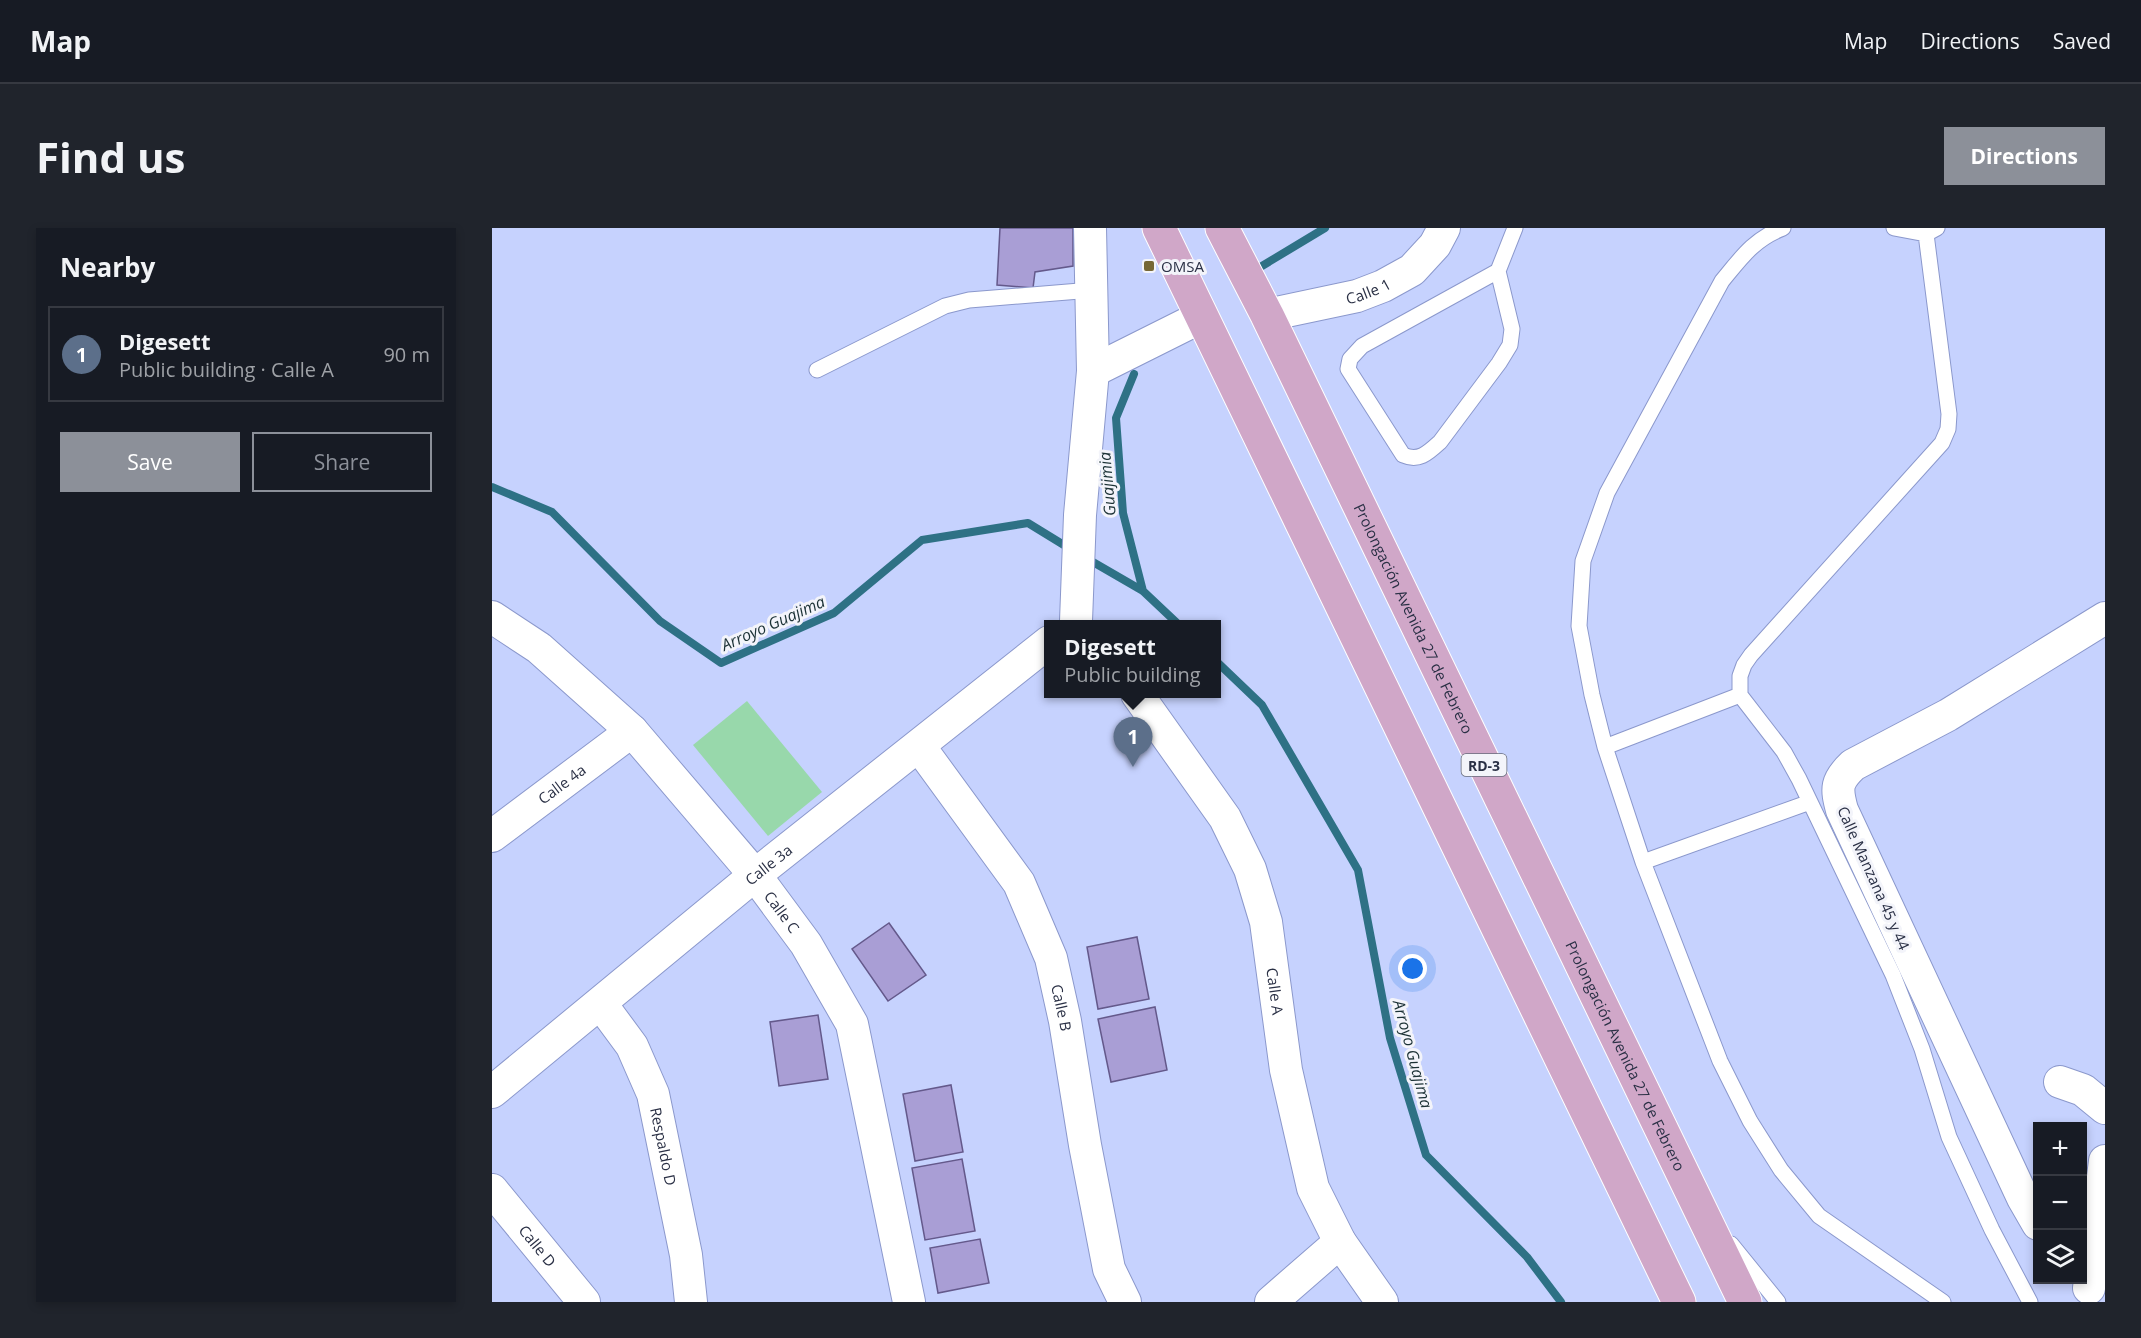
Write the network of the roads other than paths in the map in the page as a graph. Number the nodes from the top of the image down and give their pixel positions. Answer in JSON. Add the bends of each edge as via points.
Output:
{"nodes":[{"id":1,"x":1090,"y":228,"type":"edge"},
{"id":2,"x":1159,"y":228,"type":"edge"},
{"id":3,"x":1222,"y":228,"type":"edge"},
{"id":4,"x":1444,"y":228,"type":"edge"},
{"id":5,"x":1515,"y":228,"type":"edge"},
{"id":6,"x":1783,"y":228,"type":"edge"},
{"id":7,"x":1894,"y":228,"type":"edge"},
{"id":8,"x":1931,"y":231,"type":"edge"},
{"id":9,"x":1498,"y":271,"type":"junction"},
{"id":10,"x":1092,"y":290,"type":"junction"},
{"id":11,"x":1267,"y":315,"type":"junction"},
{"id":12,"x":1201,"y":317,"type":"junction"},
{"id":13,"x":817,"y":370,"type":"dead end"},
{"id":14,"x":1093,"y":371,"type":"junction"},
{"id":15,"x":492,"y":617,"type":"edge"},
{"id":16,"x":2105,"y":618,"type":"edge"},
{"id":17,"x":1076,"y":620,"type":"edge"},
{"id":18,"x":1044,"y":646,"type":"edge"},
{"id":19,"x":1740,"y":695,"type":"junction"},
{"id":20,"x":1141,"y":698,"type":"edge"},
{"id":21,"x":632,"y":730,"type":"junction"},
{"id":22,"x":918,"y":746,"type":"junction"},
{"id":23,"x":1605,"y":747,"type":"junction"},
{"id":24,"x":1810,"y":802,"type":"junction"},
{"id":25,"x":492,"y":836,"type":"edge"},
{"id":26,"x":1643,"y":862,"type":"junction"},
{"id":27,"x":756,"y":875,"type":"junction"},
{"id":28,"x":601,"y":1004,"type":"junction"},
{"id":29,"x":2060,"y":1082,"type":"dead end"},
{"id":30,"x":492,"y":1092,"type":"edge"},
{"id":31,"x":2105,"y":1108,"type":"edge"},
{"id":32,"x":2105,"y":1161,"type":"edge"},
{"id":33,"x":492,"y":1190,"type":"edge"},
{"id":34,"x":1694,"y":1198,"type":"junction"},
{"id":35,"x":2033,"y":1217,"type":"edge"},
{"id":36,"x":1340,"y":1242,"type":"junction"},
{"id":37,"x":2092,"y":1288,"type":"edge"},
{"id":38,"x":584,"y":1302,"type":"edge"},
{"id":39,"x":692,"y":1302,"type":"edge"},
{"id":40,"x":909,"y":1302,"type":"edge"},
{"id":41,"x":1125,"y":1302,"type":"edge"},
{"id":42,"x":1271,"y":1302,"type":"edge"},
{"id":43,"x":1382,"y":1302,"type":"edge"},
{"id":44,"x":1679,"y":1302,"type":"edge"},
{"id":45,"x":1745,"y":1302,"type":"edge"},
{"id":46,"x":1779,"y":1302,"type":"edge"},
{"id":47,"x":1943,"y":1302,"type":"edge"},
{"id":48,"x":2030,"y":1302,"type":"edge"}],
"edges":[{"from":1,"to":10,"type":"street"},
{"from":2,"to":12,"type":"main road"},
{"from":3,"to":11,"type":"main road","name":"Prolongación Avenida 27 de Febrero","number":"RD-3"},
{"from":4,"to":11,"type":"street","name":"Calle 1","via":[[1435,245],[1412,270],[1383,286],[1357,296]]},
{"from":5,"to":9,"type":"lane"},
{"from":6,"to":23,"type":"lane","via":[[1766,234],[1746,251],[1722,281],[1607,493],[1583,561],[1579,626]]},
{"from":7,"to":8,"type":"lane"},
{"from":8,"to":19,"type":"lane","via":[[1948,429],[1942,443],[1751,655],[1740,676]]},
{"from":9,"to":9,"type":"lane","via":[[1512,329],[1510,345],[1440,442],[1417,458],[1403,455],[1348,369],[1350,359],[1384,332]]},
{"from":10,"to":13,"type":"lane","via":[[969,300],[945,306]]},
{"from":10,"to":14,"type":"street"},
{"from":11,"to":34,"type":"main road","name":"Prolongación Avenida 27 de Febrero","number":"RD-3"},
{"from":12,"to":14,"type":"street"},
{"from":12,"to":44,"type":"main road"},
{"from":14,"to":17,"type":"street","via":[[1080,515]]},
{"from":15,"to":21,"type":"street","name":"Calle C","via":[[539,648]]},
{"from":16,"to":35,"type":"street","name":"Calle Manzana 45 y 44","via":[[1948,714],[1853,765],[1840,777],[1837,793],[1846,820]]},
{"from":18,"to":22,"type":"street","name":"Calle 3a"},
{"from":19,"to":23,"type":"lane"},
{"from":19,"to":24,"type":"lane","via":[[1784,752]]},
{"from":20,"to":36,"type":"street","name":"Calle A","via":[[1225,818],[1250,869],[1266,922],[1286,1070],[1313,1188]]},
{"from":21,"to":25,"type":"street","name":"Calle 4a"},
{"from":21,"to":27,"type":"street","name":"Calle C"},
{"from":22,"to":27,"type":"street","name":"Calle 3a"},
{"from":22,"to":41,"type":"street","name":"Calle B","via":[[1019,883],[1051,958],[1109,1269]]},
{"from":23,"to":26,"type":"lane"},
{"from":24,"to":26,"type":"lane"},
{"from":24,"to":48,"type":"lane","via":[[1893,975],[1922,1049],[1948,1137]]},
{"from":26,"to":47,"type":"lane","via":[[1720,1061],[1750,1121],[1781,1170],[1819,1216]]},
{"from":27,"to":28,"type":"street","name":"Calle 3a"},
{"from":27,"to":40,"type":"street","name":"Calle C","via":[[806,944],[852,1024]]},
{"from":28,"to":30,"type":"street","name":"Calle 3a"},
{"from":28,"to":39,"type":"street","name":"Respaldo D","via":[[632,1046],[653,1094]]},
{"from":29,"to":31,"type":"street","via":[[2083,1090]]},
{"from":32,"to":37,"type":"street"},
{"from":33,"to":38,"type":"street","name":"Calle D"},
{"from":34,"to":45,"type":"main road","name":"Prolongación Avenida 27 de Febrero","number":"RD-3"},
{"from":34,"to":46,"type":"lane"},
{"from":36,"to":42,"type":"street"},
{"from":36,"to":43,"type":"street","name":"Calle A"}]}
